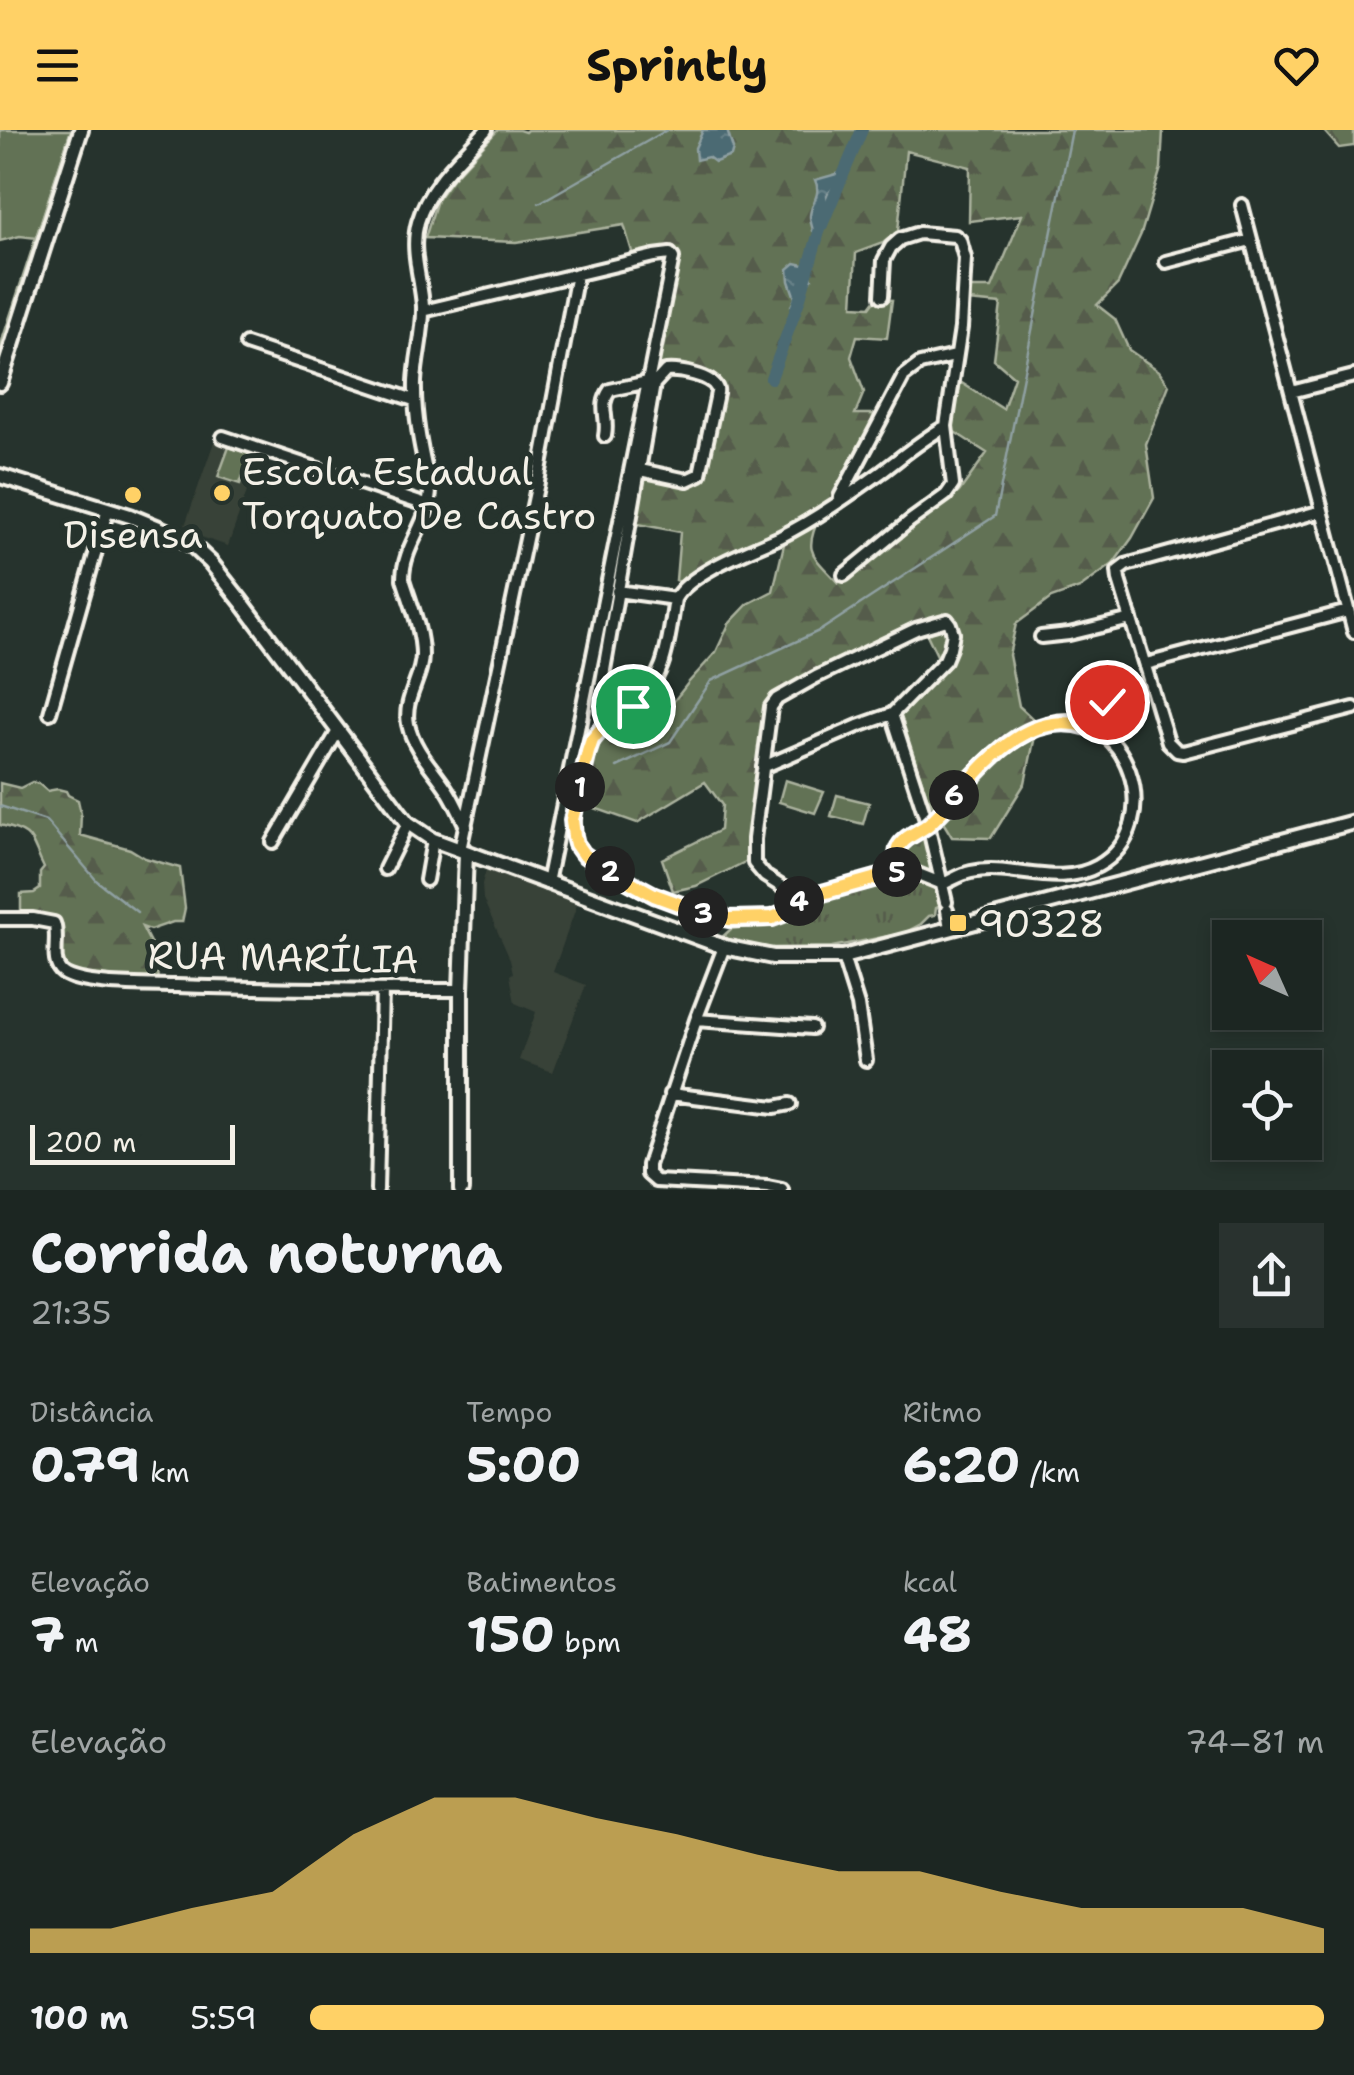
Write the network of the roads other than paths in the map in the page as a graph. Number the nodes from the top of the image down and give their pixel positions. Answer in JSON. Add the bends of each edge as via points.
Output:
{"nodes":[{"id":1,"x":82,"y":130,"type":"edge"},
{"id":2,"x":486,"y":130,"type":"edge"},
{"id":3,"x":1242,"y":205,"type":"dead end"},
{"id":4,"x":1251,"y":240,"type":"junction"},
{"id":5,"x":1166,"y":262,"type":"dead end"},
{"id":6,"x":576,"y":274,"type":"junction"},
{"id":7,"x":882,"y":296,"type":"dead end"},
{"id":8,"x":423,"y":310,"type":"junction"},
{"id":9,"x":246,"y":344,"type":"dead end"},
{"id":10,"x":956,"y":356,"type":"junction"},
{"id":11,"x":1354,"y":376,"type":"edge"},
{"id":12,"x":648,"y":382,"type":"junction"},
{"id":13,"x":0,"y":383,"type":"edge"},
{"id":14,"x":1291,"y":392,"type":"junction"},
{"id":15,"x":414,"y":400,"type":"junction"},
{"id":16,"x":946,"y":426,"type":"junction"},
{"id":17,"x":223,"y":436,"type":"dead end"},
{"id":18,"x":605,"y":436,"type":"dead end"},
{"id":19,"x":640,"y":470,"type":"junction"},
{"id":20,"x":1,"y":475,"type":"edge"},
{"id":21,"x":837,"y":502,"type":"junction"},
{"id":22,"x":428,"y":506,"type":"junction"},
{"id":23,"x":108,"y":509,"type":"junction"},
{"id":24,"x":1322,"y":510,"type":"junction"},
{"id":25,"x":844,"y":575,"type":"dead end"},
{"id":26,"x":618,"y":591,"type":"junction"},
{"id":27,"x":675,"y":599,"type":"junction"},
{"id":28,"x":1348,"y":610,"type":"junction"},
{"id":29,"x":1131,"y":620,"type":"junction"},
{"id":30,"x":1354,"y":632,"type":"edge"},
{"id":31,"x":1041,"y":637,"type":"dead end"},
{"id":32,"x":1146,"y":664,"type":"junction"},
{"id":33,"x":1136,"y":686,"type":"dead end"},
{"id":34,"x":1354,"y":708,"type":"edge"},
{"id":35,"x":50,"y":713,"type":"dead end"},
{"id":36,"x":892,"y":714,"type":"junction"},
{"id":37,"x":1088,"y":727,"type":"junction"},
{"id":38,"x":338,"y":732,"type":"junction"},
{"id":39,"x":592,"y":740,"type":"junction"},
{"id":40,"x":764,"y":768,"type":"junction"},
{"id":41,"x":408,"y":822,"type":"junction"},
{"id":42,"x":1354,"y":822,"type":"edge"},
{"id":43,"x":928,"y":824,"type":"junction"},
{"id":44,"x":466,"y":826,"type":"junction"},
{"id":45,"x":433,"y":840,"type":"junction"},
{"id":46,"x":274,"y":842,"type":"dead end"},
{"id":47,"x":463,"y":852,"type":"junction"},
{"id":48,"x":385,"y":869,"type":"dead end"},
{"id":49,"x":898,"y":872,"type":"junction"},
{"id":50,"x":426,"y":880,"type":"dead end"},
{"id":51,"x":547,"y":883,"type":"junction"},
{"id":52,"x":943,"y":884,"type":"junction"},
{"id":53,"x":801,"y":899,"type":"junction"},
{"id":54,"x":0,"y":918,"type":"edge"},
{"id":55,"x":950,"y":928,"type":"junction"},
{"id":56,"x":724,"y":947,"type":"junction"},
{"id":57,"x":844,"y":957,"type":"junction"},
{"id":58,"x":382,"y":990,"type":"junction"},
{"id":59,"x":461,"y":990,"type":"junction"},
{"id":60,"x":696,"y":1020,"type":"junction"},
{"id":61,"x":812,"y":1028,"type":"dead end"},
{"id":62,"x":866,"y":1060,"type":"dead end"},
{"id":63,"x":670,"y":1094,"type":"junction"},
{"id":64,"x":790,"y":1104,"type":"dead end"},
{"id":65,"x":706,"y":1187,"type":"edge"},
{"id":66,"x":377,"y":1190,"type":"edge"},
{"id":67,"x":461,"y":1190,"type":"edge"},
{"id":68,"x":782,"y":1190,"type":"edge"}],
"edges":[{"from":1,"to":13,"type":"main road"},
{"from":2,"to":8,"type":"street","via":[[434,187],[418,222]]},
{"from":3,"to":4,"type":"street"},
{"from":4,"to":5,"type":"street"},
{"from":4,"to":14,"type":"street"},
{"from":6,"to":8,"type":"street"},
{"from":6,"to":12,"type":"street","via":[[672,256]]},
{"from":6,"to":44,"type":"street"},
{"from":7,"to":10,"type":"street","via":[[884,260],[900,240],[918,234],[960,240],[965,258]]},
{"from":8,"to":15,"type":"street"},
{"from":9,"to":15,"type":"street"},
{"from":10,"to":16,"type":"street"},
{"from":10,"to":21,"type":"street","via":[[920,364],[904,376]]},
{"from":11,"to":14,"type":"street"},
{"from":12,"to":18,"type":"street","via":[[610,390],[602,408]]},
{"from":12,"to":51,"type":"street"},
{"from":14,"to":24,"type":"street"},
{"from":15,"to":22,"type":"street"},
{"from":16,"to":21,"type":"street"},
{"from":16,"to":25,"type":"street","via":[[950,491]]},
{"from":17,"to":22,"type":"street"},
{"from":19,"to":19,"type":"street","via":[[687,480],[700,474],[717,390],[710,382],[666,371],[656,380]]},
{"from":19,"to":26,"type":"street"},
{"from":20,"to":23,"type":"main road"},
{"from":21,"to":27,"type":"street","via":[[695,580]]},
{"from":22,"to":44,"type":"street","via":[[403,570],[422,653],[408,720]]},
{"from":23,"to":35,"type":"street"},
{"from":23,"to":38,"type":"main road","via":[[176,535],[204,556]]},
{"from":24,"to":28,"type":"street"},
{"from":24,"to":29,"type":"street","via":[[1120,568]]},
{"from":26,"to":27,"type":"street"},
{"from":26,"to":39,"type":"street"},
{"from":27,"to":39,"type":"street","via":[[660,675]]},
{"from":28,"to":30,"type":"street"},
{"from":28,"to":32,"type":"street"},
{"from":29,"to":31,"type":"street"},
{"from":29,"to":32,"type":"street"},
{"from":32,"to":34,"type":"street","via":[[1168,742],[1177,751]]},
{"from":33,"to":37,"type":"street","via":[[1107,702]]},
{"from":36,"to":40,"type":"street"},
{"from":36,"to":40,"type":"street","via":[[945,660],[953,633],[947,620],[776,699]]},
{"from":36,"to":43,"type":"street"},
{"from":37,"to":43,"type":"street","via":[[1050,724],[1007,745]]},
{"from":37,"to":52,"type":"street","via":[[1126,759],[1135,803],[1122,845],[1076,874],[991,870]]},
{"from":38,"to":41,"type":"main road"},
{"from":38,"to":46,"type":"street"},
{"from":39,"to":53,"type":"street","via":[[572,820],[583,854],[654,895],[729,919],[772,918]]},
{"from":40,"to":53,"type":"street","via":[[754,863]]},
{"from":41,"to":45,"type":"main road"},
{"from":41,"to":48,"type":"street"},
{"from":42,"to":55,"type":"main road"},
{"from":43,"to":49,"type":"street","via":[[900,845]]},
{"from":43,"to":52,"type":"street"},
{"from":44,"to":47,"type":"street"},
{"from":45,"to":47,"type":"main road"},
{"from":45,"to":50,"type":"street"},
{"from":47,"to":51,"type":"main road"},
{"from":47,"to":59,"type":"main road"},
{"from":49,"to":52,"type":"street"},
{"from":49,"to":53,"type":"street"},
{"from":51,"to":56,"type":"main road"},
{"from":52,"to":55,"type":"street"},
{"from":54,"to":58,"type":"street","name":"RUA MARÍLIA","via":[[56,925],[60,970],[103,984]]},
{"from":55,"to":57,"type":"main road"},
{"from":56,"to":57,"type":"main road","via":[[773,957]]},
{"from":56,"to":60,"type":"street"},
{"from":57,"to":62,"type":"street"},
{"from":58,"to":59,"type":"street","name":"RUA MARÍLIA"},
{"from":58,"to":66,"type":"street"},
{"from":59,"to":67,"type":"main road"},
{"from":60,"to":61,"type":"street"},
{"from":60,"to":63,"type":"street"},
{"from":63,"to":64,"type":"street"},
{"from":63,"to":65,"type":"street","via":[[648,1174],[656,1181]]},
{"from":65,"to":68,"type":"street"}]}
